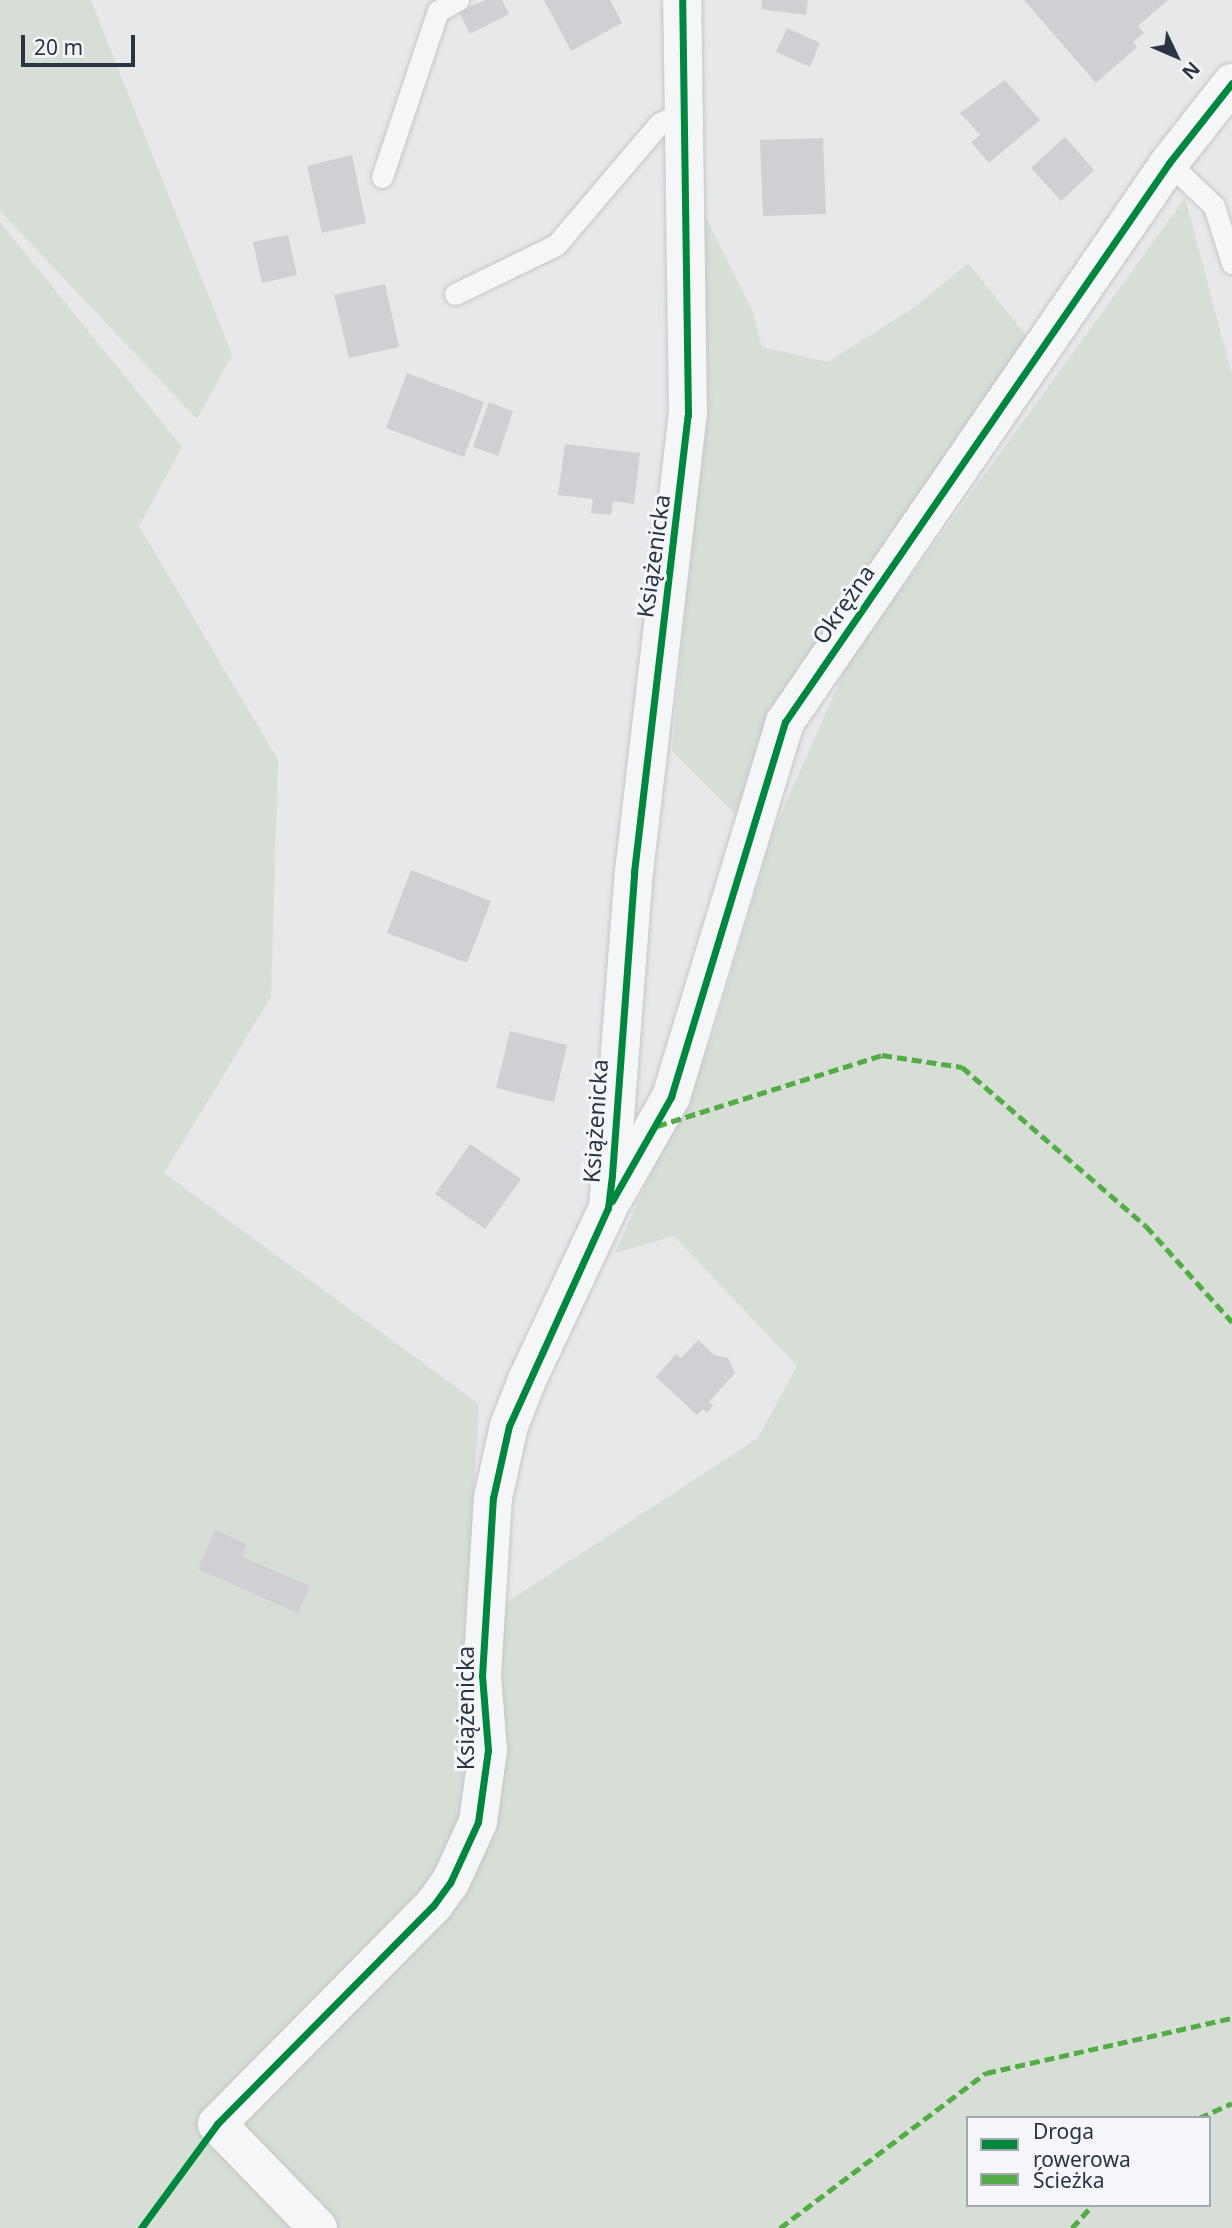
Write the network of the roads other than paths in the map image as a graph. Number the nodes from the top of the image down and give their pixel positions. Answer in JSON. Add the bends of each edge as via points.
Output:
{"nodes":[{"id":1,"x":458,"y":0,"type":"edge"},
{"id":2,"x":682,"y":0,"type":"edge"},
{"id":3,"x":1232,"y":83,"type":"edge"},
{"id":4,"x":685,"y":112,"type":"junction"},
{"id":5,"x":1170,"y":163,"type":"junction"},
{"id":6,"x":382,"y":177,"type":"dead end"},
{"id":7,"x":1232,"y":262,"type":"edge"},
{"id":8,"x":455,"y":294,"type":"dead end"},
{"id":9,"x":616,"y":1096,"type":"junction"},
{"id":10,"x":657,"y":1126,"type":"junction"},
{"id":11,"x":608,"y":1208,"type":"junction"},
{"id":12,"x":318,"y":2228,"type":"edge"}],
"edges":[{"from":1,"to":6,"type":"lane","via":[[438,11]]},
{"from":2,"to":4,"type":"street","name":"Książenicka"},
{"from":3,"to":5,"type":"street","name":"Okrężna"},
{"from":4,"to":8,"type":"lane","via":[[660,123],[556,245]]},
{"from":4,"to":9,"type":"street","name":"Książenicka","via":[[688,415],[645,766]]},
{"from":5,"to":7,"type":"lane","via":[[1214,206]]},
{"from":5,"to":10,"type":"street","name":"Okrężna","via":[[785,722],[671,1097]]},
{"from":9,"to":10,"type":"street","via":[[632,1115]]},
{"from":9,"to":11,"type":"street","name":"Książenicka"},
{"from":10,"to":11,"type":"street","name":"Okrężna"},
{"from":11,"to":12,"type":"street","name":"Książenicka","via":[[527,1380],[509,1426],[493,1498],[482,1676],[488,1750],[478,1822],[450,1883],[433,1906],[217,2124]]}]}
